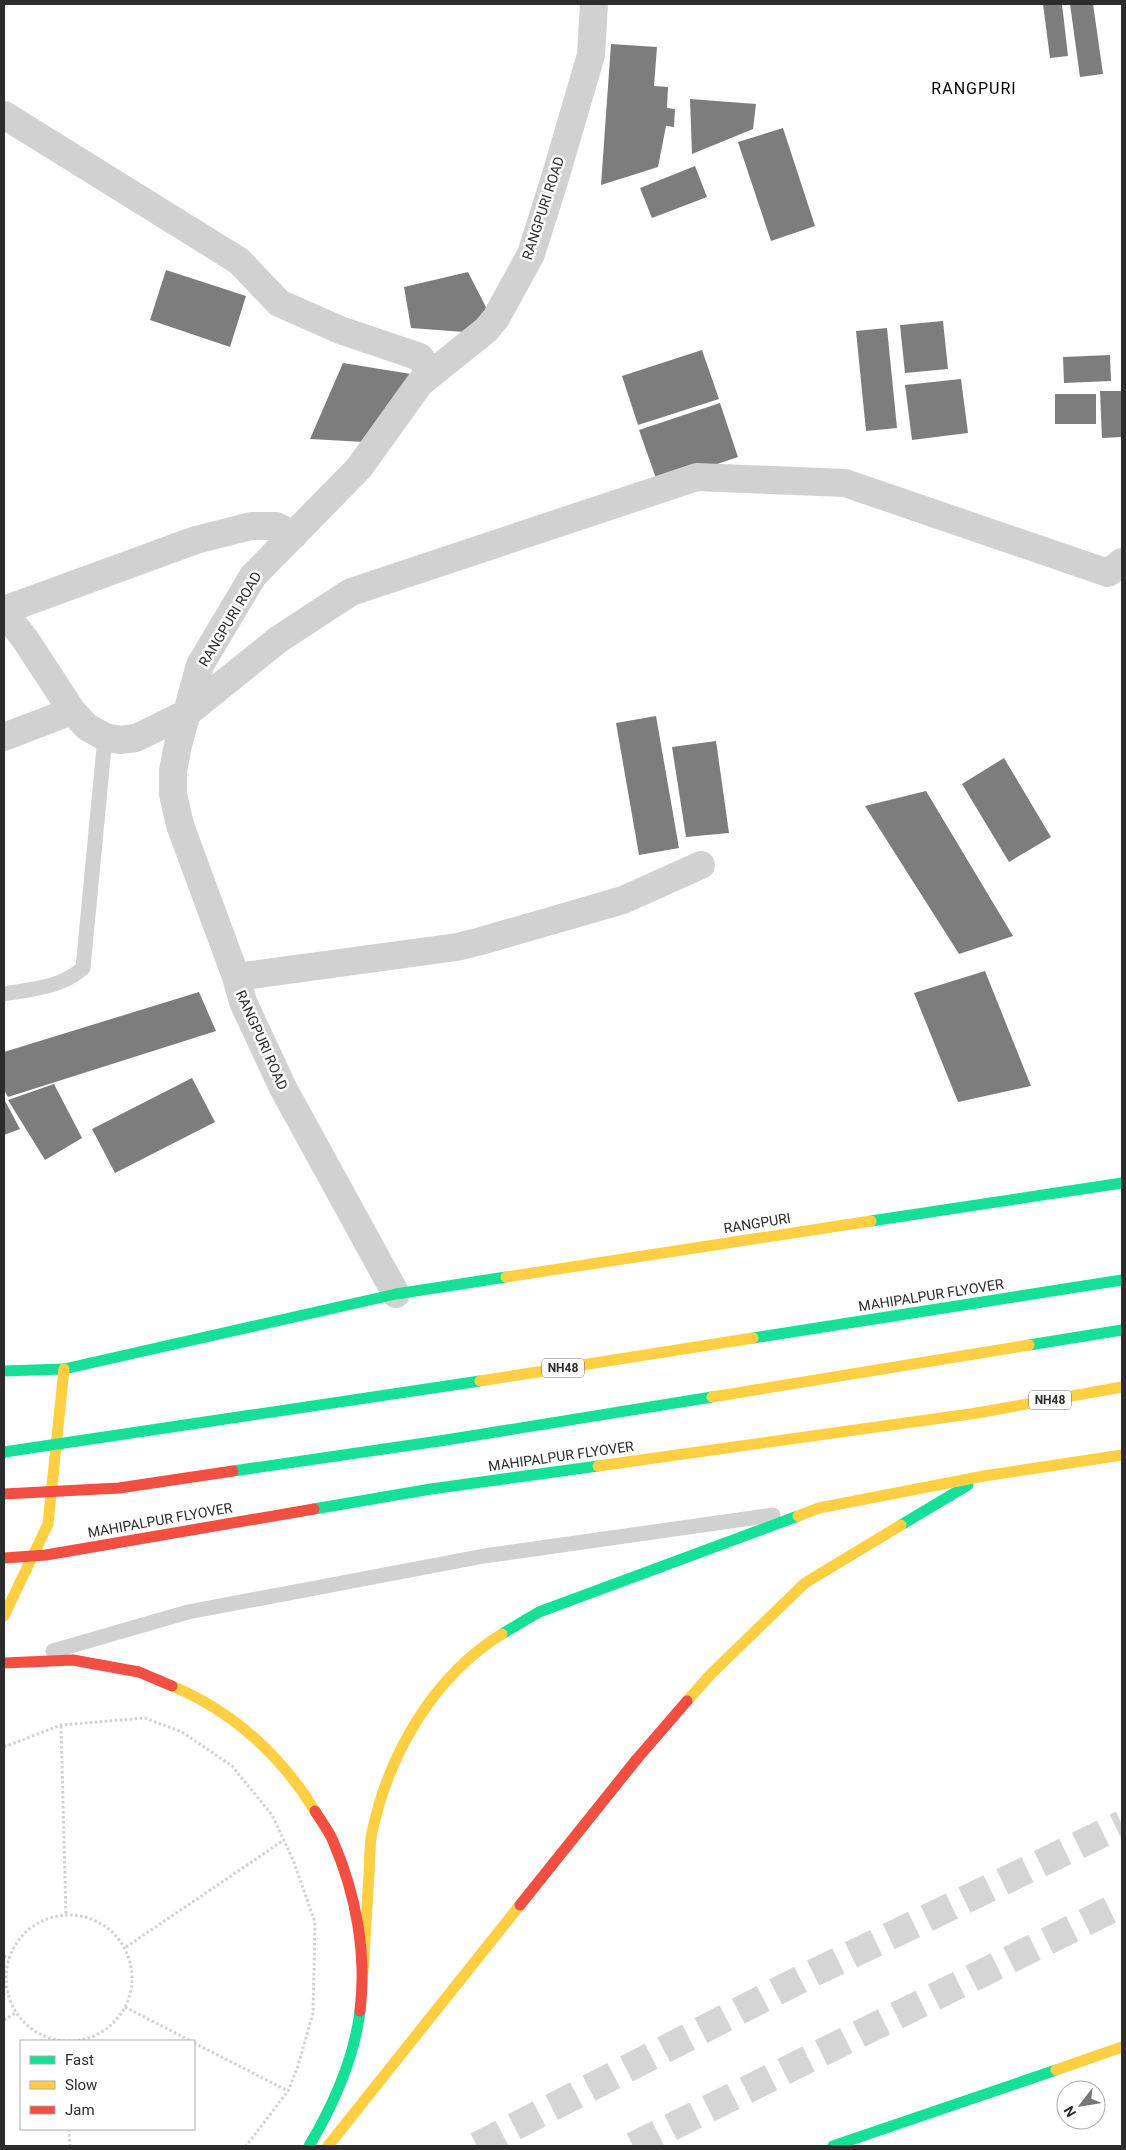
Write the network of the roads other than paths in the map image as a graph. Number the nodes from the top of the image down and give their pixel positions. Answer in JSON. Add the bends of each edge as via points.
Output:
{"nodes":[{"id":1,"x":594,"y":4,"type":"edge"},
{"id":2,"x":4,"y":115,"type":"edge"},
{"id":3,"x":430,"y":373,"type":"junction"},
{"id":4,"x":294,"y":535,"type":"junction"},
{"id":5,"x":1122,"y":562,"type":"edge"},
{"id":6,"x":4,"y":611,"type":"edge"},
{"id":7,"x":72,"y":711,"type":"junction"},
{"id":8,"x":187,"y":713,"type":"junction"},
{"id":9,"x":4,"y":737,"type":"edge"},
{"id":10,"x":105,"y":737,"type":"junction"},
{"id":11,"x":700,"y":865,"type":"dead end"},
{"id":12,"x":236,"y":977,"type":"junction"},
{"id":13,"x":4,"y":994,"type":"edge"},
{"id":14,"x":1122,"y":1182,"type":"edge"},
{"id":15,"x":1122,"y":1280,"type":"edge"},
{"id":16,"x":396,"y":1294,"type":"junction"},
{"id":17,"x":1122,"y":1330,"type":"edge"},
{"id":18,"x":64,"y":1369,"type":"junction"},
{"id":19,"x":4,"y":1370,"type":"edge"},
{"id":20,"x":1122,"y":1387,"type":"edge"},
{"id":21,"x":4,"y":1452,"type":"edge"},
{"id":22,"x":1122,"y":1455,"type":"edge"},
{"id":23,"x":984,"y":1476,"type":"junction"},
{"id":24,"x":4,"y":1494,"type":"edge"},
{"id":25,"x":819,"y":1508,"type":"junction"},
{"id":26,"x":4,"y":1558,"type":"edge"},
{"id":27,"x":4,"y":1616,"type":"edge"},
{"id":28,"x":24,"y":1660,"type":"junction"},
{"id":29,"x":4,"y":1663,"type":"edge"},
{"id":30,"x":363,"y":1972,"type":"junction"},
{"id":31,"x":1122,"y":2047,"type":"edge"},
{"id":32,"x":308,"y":2146,"type":"edge"},
{"id":33,"x":328,"y":2146,"type":"edge"},
{"id":34,"x":833,"y":2146,"type":"edge"}],
"edges":[{"from":1,"to":3,"type":"street","name":"RANGPURI ROAD","via":[[591,55],[531,254],[486,330]]},
{"from":2,"to":3,"type":"street","via":[[239,261],[279,303],[340,330],[420,357]]},
{"from":3,"to":4,"type":"street","name":"RANGPURI ROAD","via":[[413,391],[359,468]]},
{"from":4,"to":6,"type":"street","via":[[276,526],[251,526],[196,540]]},
{"from":4,"to":8,"type":"street","name":"RANGPURI ROAD","via":[[253,576],[200,665]]},
{"from":5,"to":8,"type":"street","via":[[1108,573],[845,483],[697,477],[351,592],[279,639]]},
{"from":6,"to":7,"type":"street"},
{"from":7,"to":9,"type":"street"},
{"from":7,"to":10,"type":"street","via":[[87,727]]},
{"from":8,"to":10,"type":"street","via":[[136,738],[120,740]]},
{"from":8,"to":12,"type":"street","name":"RANGPURI ROAD","via":[[173,771],[173,794],[180,825]]},
{"from":10,"to":13,"type":"lane","via":[[83,968],[73,977],[54,985]]},
{"from":11,"to":12,"type":"street","via":[[623,900],[481,941]]},
{"from":12,"to":16,"type":"street","name":"RANGPURI ROAD","via":[[243,1002],[283,1088]]},
{"from":14,"to":16,"type":"main road","name":"RANGPURI"},
{"from":15,"to":21,"type":"main road","name":"MAHIPALPUR FLYOVER","number":"NH48","bridge":true,"via":[[339,1404]]},
{"from":16,"to":18,"type":"main road","name":"RANGPURI"},
{"from":17,"to":24,"type":"main road","bridge":true,"via":[[446,1440],[119,1488]]},
{"from":18,"to":19,"type":"main road","name":"RANGPURI"},
{"from":18,"to":27,"type":"main road","via":[[48,1524]]},
{"from":20,"to":26,"type":"main road","name":"MAHIPALPUR FLYOVER","number":"NH48","bridge":true,"via":[[977,1413],[431,1489],[46,1555]]},
{"from":22,"to":23,"type":"main road"},
{"from":23,"to":25,"type":"main road"},
{"from":23,"to":33,"type":"main road","via":[[805,1583],[711,1674],[636,1760]]},
{"from":25,"to":28,"type":"lane","via":[[484,1556],[188,1612]]},
{"from":25,"to":30,"type":"main road","via":[[539,1612],[499,1636],[462,1666],[425,1709],[404,1741],[385,1784],[372,1830]]},
{"from":28,"to":29,"type":"main road"},
{"from":28,"to":30,"type":"main road","via":[[76,1660],[143,1673],[176,1685],[221,1710],[262,1741],[297,1779],[326,1823],[346,1870],[358,1920]]},
{"from":30,"to":32,"type":"main road","via":[[359,2023],[347,2071],[327,2117]]},
{"from":31,"to":34,"type":"main road"}]}
